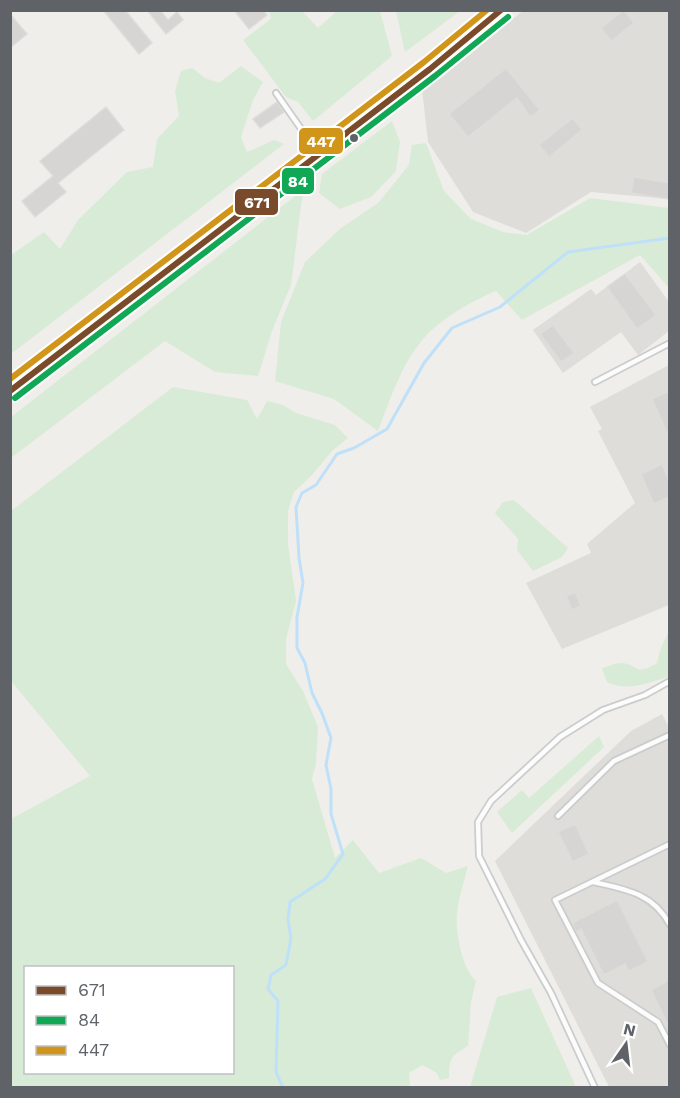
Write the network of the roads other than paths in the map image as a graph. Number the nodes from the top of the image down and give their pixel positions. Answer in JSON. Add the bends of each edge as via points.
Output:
{"nodes":[{"id":1,"x":502,"y":10,"type":"edge"},
{"id":2,"x":276,"y":93,"type":"dead end"},
{"id":3,"x":318,"y":153,"type":"junction"},
{"id":4,"x":669,"y":343,"type":"edge"},
{"id":5,"x":596,"y":382,"type":"dead end"},
{"id":6,"x":10,"y":391,"type":"edge"},
{"id":7,"x":669,"y":681,"type":"edge"},
{"id":8,"x":669,"y":735,"type":"edge"},
{"id":9,"x":558,"y":816,"type":"dead end"},
{"id":10,"x":669,"y":844,"type":"edge"},
{"id":11,"x":593,"y":882,"type":"junction"},
{"id":12,"x":669,"y":925,"type":"edge"},
{"id":13,"x":669,"y":1046,"type":"edge"},
{"id":14,"x":595,"y":1088,"type":"edge"}],
"edges":[{"from":1,"to":3,"type":"main road"},
{"from":2,"to":3,"type":"lane"},
{"from":3,"to":6,"type":"main road"},
{"from":4,"to":5,"type":"lane"},
{"from":7,"to":14,"type":"lane","via":[[603,710],[560,737],[491,801],[478,822],[479,856]]},
{"from":8,"to":9,"type":"lane","via":[[614,761]]},
{"from":10,"to":11,"type":"lane"},
{"from":11,"to":12,"type":"lane","via":[[648,898]]},
{"from":11,"to":13,"type":"lane","via":[[555,900],[598,983],[658,1022]]}]}
